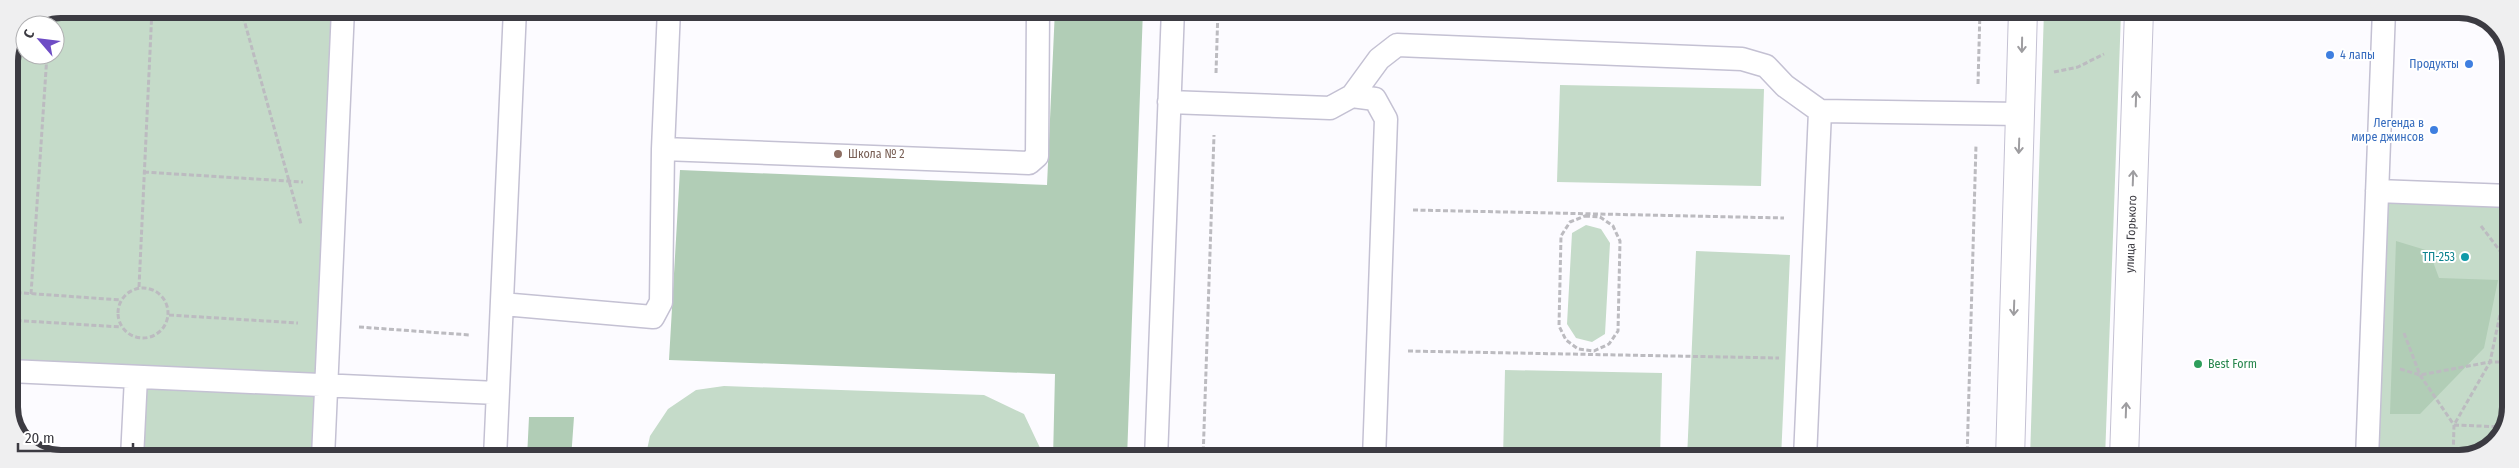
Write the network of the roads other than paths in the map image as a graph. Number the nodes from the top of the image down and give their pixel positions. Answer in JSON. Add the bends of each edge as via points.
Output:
{"nodes":[{"id":1,"x":343,"y":18,"type":"edge"},
{"id":2,"x":514,"y":18,"type":"edge"},
{"id":3,"x":669,"y":18,"type":"edge"},
{"id":4,"x":1038,"y":18,"type":"edge"},
{"id":5,"x":1173,"y":18,"type":"edge"},
{"id":6,"x":2023,"y":18,"type":"edge"},
{"id":7,"x":2384,"y":18,"type":"edge"},
{"id":8,"x":2139,"y":22,"type":"edge"},
{"id":9,"x":1352,"y":96,"type":"junction"},
{"id":10,"x":1168,"y":102,"type":"junction"},
{"id":11,"x":1820,"y":111,"type":"junction"},
{"id":12,"x":2020,"y":114,"type":"junction"},
{"id":13,"x":663,"y":149,"type":"junction"},
{"id":14,"x":2377,"y":191,"type":"junction"},
{"id":15,"x":2501,"y":196,"type":"edge"},
{"id":16,"x":502,"y":304,"type":"junction"},
{"id":17,"x":18,"y":371,"type":"edge"},
{"id":18,"x":136,"y":377,"type":"junction"},
{"id":19,"x":326,"y":386,"type":"junction"},
{"id":20,"x":497,"y":393,"type":"junction"},
{"id":21,"x":132,"y":450,"type":"edge"},
{"id":22,"x":323,"y":450,"type":"edge"},
{"id":23,"x":495,"y":450,"type":"edge"},
{"id":24,"x":1156,"y":450,"type":"edge"},
{"id":25,"x":1374,"y":450,"type":"edge"},
{"id":26,"x":1805,"y":450,"type":"edge"},
{"id":27,"x":2010,"y":450,"type":"edge"},
{"id":28,"x":2124,"y":450,"type":"edge"},
{"id":29,"x":2368,"y":450,"type":"edge"}],
"edges":[{"from":1,"to":19,"type":"lane"},
{"from":2,"to":16,"type":"lane"},
{"from":3,"to":13,"type":"lane"},
{"from":4,"to":13,"type":"lane","via":[[1037,156],[1029,163]]},
{"from":5,"to":10,"type":"lane"},
{"from":6,"to":12,"type":"street","one_way":true},
{"from":7,"to":14,"type":"lane"},
{"from":28,"to":8,"type":"street","name":"улица Горького","one_way":true},
{"from":9,"to":10,"type":"lane","via":[[1330,108]]},
{"from":9,"to":11,"type":"lane","via":[[1380,59],[1397,45],[1742,59],[1766,66],[1785,86]]},
{"from":9,"to":25,"type":"lane","via":[[1375,99],[1386,119]]},
{"from":10,"to":24,"type":"lane"},
{"from":11,"to":12,"type":"lane"},
{"from":11,"to":26,"type":"lane"},
{"from":12,"to":27,"type":"street","one_way":true},
{"from":13,"to":16,"type":"lane","via":[[662,302],[653,318]]},
{"from":14,"to":15,"type":"lane"},
{"from":14,"to":29,"type":"lane"},
{"from":16,"to":20,"type":"lane"},
{"from":17,"to":18,"type":"lane"},
{"from":18,"to":19,"type":"lane"},
{"from":18,"to":21,"type":"lane"},
{"from":19,"to":20,"type":"lane"},
{"from":19,"to":22,"type":"lane"},
{"from":20,"to":23,"type":"lane"}]}
